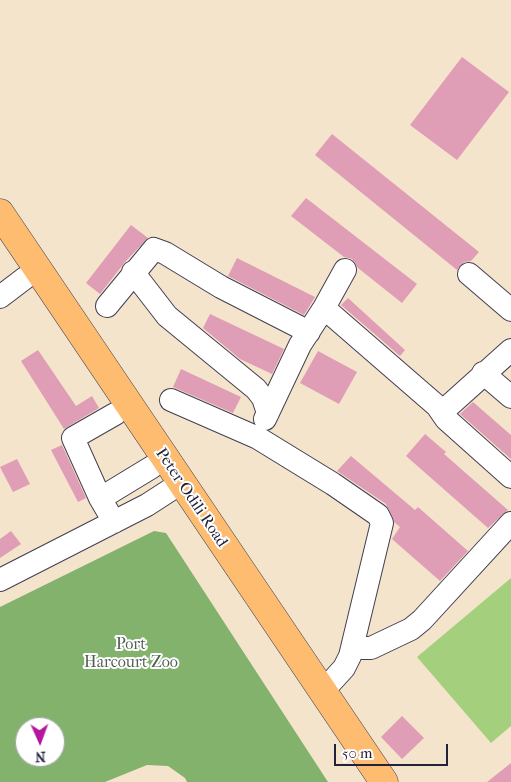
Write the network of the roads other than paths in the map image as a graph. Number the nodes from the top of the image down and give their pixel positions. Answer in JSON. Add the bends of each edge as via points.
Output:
{"nodes":[{"id":1,"x":0,"y":212,"type":"edge"},
{"id":2,"x":0,"y":239,"type":"edge"},
{"id":3,"x":344,"y":270,"type":"dead end"},
{"id":4,"x":133,"y":272,"type":"junction"},
{"id":5,"x":468,"y":274,"type":"dead end"},
{"id":6,"x":25,"y":278,"type":"junction"},
{"id":7,"x":0,"y":297,"type":"edge"},
{"id":8,"x":107,"y":306,"type":"dead end"},
{"id":9,"x":324,"y":308,"type":"junction"},
{"id":10,"x":511,"y":310,"type":"edge"},
{"id":11,"x":309,"y":332,"type":"junction"},
{"id":12,"x":511,"y":350,"type":"edge"},
{"id":13,"x":483,"y":373,"type":"junction"},
{"id":14,"x":511,"y":397,"type":"edge"},
{"id":15,"x":171,"y":400,"type":"dead end"},
{"id":16,"x":442,"y":412,"type":"junction"},
{"id":17,"x":268,"y":413,"type":"junction"},
{"id":18,"x":115,"y":414,"type":"junction"},
{"id":19,"x":258,"y":438,"type":"junction"},
{"id":20,"x":152,"y":467,"type":"junction"},
{"id":21,"x":511,"y":477,"type":"edge"},
{"id":22,"x":175,"y":488,"type":"junction"},
{"id":23,"x":101,"y":498,"type":"junction"},
{"id":24,"x":114,"y":522,"type":"junction"},
{"id":25,"x":511,"y":524,"type":"edge"},
{"id":26,"x":0,"y":580,"type":"edge"},
{"id":27,"x":352,"y":648,"type":"junction"},
{"id":28,"x":323,"y":692,"type":"junction"},
{"id":29,"x":361,"y":782,"type":"edge"},
{"id":30,"x":384,"y":782,"type":"edge"}],
"edges":[{"from":1,"to":22,"type":"main road","name":"Peter Odili Road"},
{"from":2,"to":6,"type":"main road","name":"Peter Odili Road"},
{"from":3,"to":9,"type":"street"},
{"from":4,"to":8,"type":"street"},
{"from":4,"to":11,"type":"street","via":[[149,252],[160,250],[221,287]]},
{"from":4,"to":17,"type":"street","via":[[167,316],[256,389]]},
{"from":5,"to":10,"type":"street"},
{"from":6,"to":7,"type":"street"},
{"from":6,"to":18,"type":"main road","name":"Peter Odili Road"},
{"from":9,"to":11,"type":"street"},
{"from":9,"to":16,"type":"street"},
{"from":11,"to":17,"type":"street"},
{"from":12,"to":13,"type":"street"},
{"from":13,"to":14,"type":"street"},
{"from":13,"to":16,"type":"street"},
{"from":15,"to":19,"type":"street"},
{"from":16,"to":21,"type":"street"},
{"from":17,"to":19,"type":"street"},
{"from":18,"to":20,"type":"main road","name":"Peter Odili Road"},
{"from":18,"to":23,"type":"street","via":[[72,438]]},
{"from":19,"to":27,"type":"street","via":[[333,484],[378,515],[382,523]]},
{"from":20,"to":22,"type":"main road","name":"Peter Odili Road"},
{"from":20,"to":23,"type":"street"},
{"from":22,"to":24,"type":"street"},
{"from":22,"to":28,"type":"main road","name":"Peter Odili Road"},
{"from":22,"to":29,"type":"main road","name":"Peter Odili Road"},
{"from":23,"to":24,"type":"street"},
{"from":24,"to":26,"type":"street"},
{"from":25,"to":27,"type":"street","via":[[422,620],[371,648]]},
{"from":27,"to":28,"type":"street","via":[[344,668]]},
{"from":28,"to":30,"type":"main road","name":"Peter Odili Road"}]}
